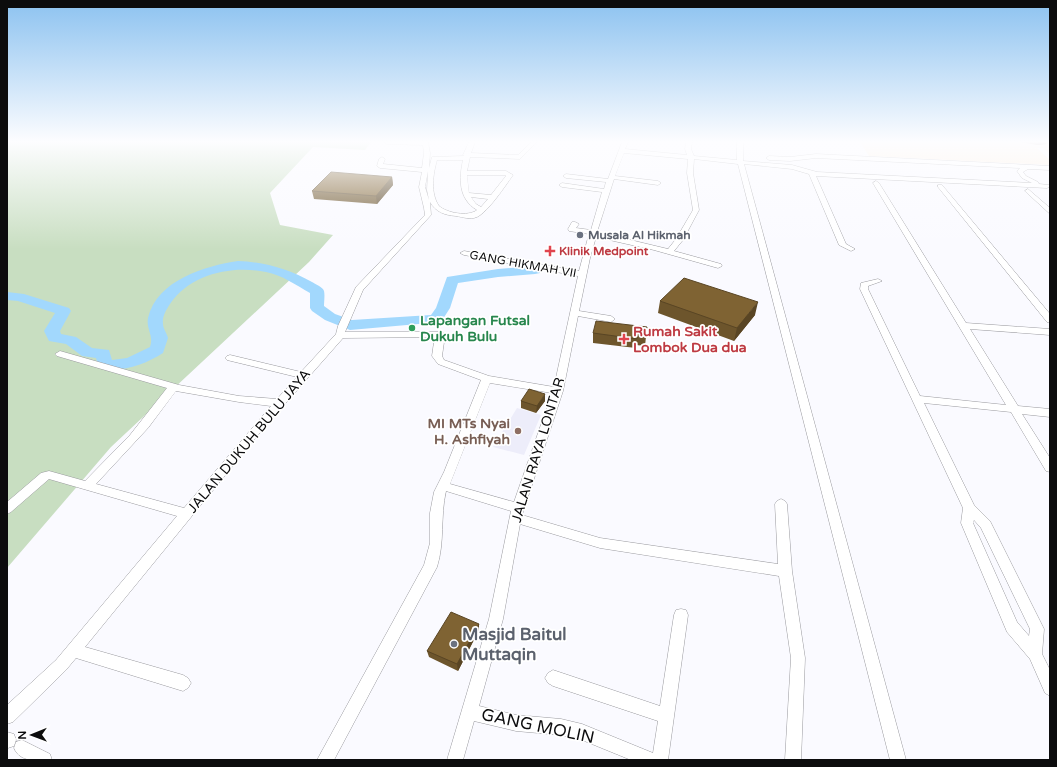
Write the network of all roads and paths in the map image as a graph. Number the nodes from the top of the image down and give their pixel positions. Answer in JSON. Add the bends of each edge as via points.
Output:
{"nodes":[{"id":1,"x":815,"y":177,"type":"edge"},
{"id":2,"x":424,"y":178,"type":"edge"},
{"id":3,"x":430,"y":178,"type":"edge"},
{"id":4,"x":463,"y":178,"type":"edge"},
{"id":5,"x":509,"y":178,"type":"edge"},
{"id":6,"x":574,"y":178,"type":"edge"},
{"id":7,"x":611,"y":178,"type":"edge"},
{"id":8,"x":691,"y":178,"type":"edge"},
{"id":9,"x":745,"y":178,"type":"edge"},
{"id":10,"x":825,"y":178,"type":"edge"},
{"id":11,"x":832,"y":178,"type":"edge"},
{"id":12,"x":1026,"y":178,"type":"edge"},
{"id":13,"x":876,"y":182,"type":"junction"},
{"id":14,"x":658,"y":183,"type":"dead end"},
{"id":15,"x":562,"y":185,"type":"dead end"},
{"id":16,"x":608,"y":185,"type":"junction"},
{"id":17,"x":940,"y":186,"type":"junction"},
{"id":18,"x":1049,"y":188,"type":"edge"},
{"id":19,"x":572,"y":190,"type":"dead end"},
{"id":20,"x":1028,"y":191,"type":"junction"},
{"id":21,"x":467,"y":195,"type":"junction"},
{"id":22,"x":493,"y":197,"type":"junction"},
{"id":23,"x":482,"y":210,"type":"junction"},
{"id":24,"x":1050,"y":212,"type":"edge"},
{"id":25,"x":575,"y":224,"type":"dead end"},
{"id":26,"x":594,"y":234,"type":"junction"},
{"id":27,"x":851,"y":249,"type":"dead end"},
{"id":28,"x":671,"y":250,"type":"junction"},
{"id":29,"x":464,"y":253,"type":"dead end"},
{"id":30,"x":718,"y":266,"type":"dead end"},
{"id":31,"x":583,"y":274,"type":"junction"},
{"id":32,"x":878,"y":281,"type":"dead end"},
{"id":33,"x":574,"y":313,"type":"junction"},
{"id":34,"x":611,"y":319,"type":"dead end"},
{"id":35,"x":1050,"y":320,"type":"edge"},
{"id":36,"x":342,"y":326,"type":"junction"},
{"id":37,"x":964,"y":326,"type":"junction"},
{"id":38,"x":1050,"y":332,"type":"edge"},
{"id":39,"x":60,"y":354,"type":"dead end"},
{"id":40,"x":230,"y":358,"type":"dead end"},
{"id":41,"x":304,"y":376,"type":"junction"},
{"id":42,"x":487,"y":379,"type":"junction"},
{"id":43,"x":173,"y":387,"type":"junction"},
{"id":44,"x":558,"y":391,"type":"junction"},
{"id":45,"x":916,"y":398,"type":"junction"},
{"id":46,"x":280,"y":403,"type":"junction"},
{"id":47,"x":1014,"y":408,"type":"junction"},
{"id":48,"x":1050,"y":414,"type":"edge"},
{"id":49,"x":1050,"y":468,"type":"edge"},
{"id":50,"x":88,"y":485,"type":"junction"},
{"id":51,"x":443,"y":486,"type":"junction"},
{"id":52,"x":781,"y":504,"type":"dead end"},
{"id":53,"x":969,"y":508,"type":"junction"},
{"id":54,"x":7,"y":509,"type":"edge"},
{"id":55,"x":517,"y":513,"type":"junction"},
{"id":56,"x":187,"y":514,"type":"junction"},
{"id":57,"x":784,"y":571,"type":"junction"},
{"id":58,"x":681,"y":615,"type":"dead end"},
{"id":59,"x":73,"y":650,"type":"junction"},
{"id":60,"x":1035,"y":654,"type":"junction"},
{"id":61,"x":553,"y":678,"type":"dead end"},
{"id":62,"x":183,"y":684,"type":"dead end"},
{"id":63,"x":1050,"y":688,"type":"edge"},
{"id":64,"x":469,"y":712,"type":"junction"},
{"id":65,"x":7,"y":716,"type":"edge"},
{"id":66,"x":667,"y":716,"type":"junction"},
{"id":67,"x":12,"y":743,"type":"edge"},
{"id":68,"x":44,"y":760,"type":"edge"},
{"id":69,"x":325,"y":760,"type":"edge"},
{"id":70,"x":456,"y":760,"type":"edge"},
{"id":71,"x":650,"y":760,"type":"edge"},
{"id":72,"x":660,"y":760,"type":"edge"},
{"id":73,"x":793,"y":760,"type":"edge"},
{"id":74,"x":898,"y":760,"type":"edge"}],
"edges":[{"from":1,"to":27,"type":"street","via":[[843,245]]},
{"from":2,"to":36,"type":"street","name":"JALAN DUKUH BULU JAYA","via":[[423,194],[428,215],[359,289]]},
{"from":3,"to":23,"type":"street","via":[[429,186],[433,201],[439,210],[472,216]]},
{"from":4,"to":21,"type":"street"},
{"from":5,"to":22,"type":"street"},
{"from":6,"to":16,"type":"street"},
{"from":7,"to":16,"type":"street","name":"JALAN RAYA LONTAR"},
{"from":8,"to":28,"type":"street","via":[[696,210]]},
{"from":9,"to":74,"type":"street"},
{"from":10,"to":13,"type":"street"},
{"from":11,"to":18,"type":"street"},
{"from":12,"to":18,"type":"street"},
{"from":13,"to":17,"type":"street"},
{"from":13,"to":37,"type":"street"},
{"from":14,"to":16,"type":"street"},
{"from":15,"to":16,"type":"street"},
{"from":16,"to":19,"type":"street"},
{"from":16,"to":26,"type":"street","name":"JALAN RAYA LONTAR"},
{"from":17,"to":20,"type":"street"},
{"from":17,"to":35,"type":"street"},
{"from":18,"to":20,"type":"street"},
{"from":20,"to":24,"type":"street"},
{"from":21,"to":22,"type":"street"},
{"from":21,"to":23,"type":"street","via":[[474,206]]},
{"from":22,"to":23,"type":"street"},
{"from":25,"to":26,"type":"street","via":[[572,229]]},
{"from":26,"to":28,"type":"street"},
{"from":26,"to":31,"type":"street","name":"JALAN RAYA LONTAR"},
{"from":28,"to":30,"type":"street"},
{"from":29,"to":31,"type":"street","name":"GANG HIKMAH VII"},
{"from":31,"to":33,"type":"street","name":"JALAN RAYA LONTAR"},
{"from":32,"to":45,"type":"street","via":[[864,285],[864,289]]},
{"from":33,"to":34,"type":"street"},
{"from":33,"to":44,"type":"street","name":"JALAN RAYA LONTAR"},
{"from":36,"to":41,"type":"street","name":"JALAN DUKUH BULU JAYA"},
{"from":36,"to":42,"type":"street","via":[[440,334],[442,337],[437,351],[439,360]]},
{"from":37,"to":38,"type":"street"},
{"from":37,"to":47,"type":"street"},
{"from":39,"to":43,"type":"street"},
{"from":40,"to":41,"type":"street"},
{"from":41,"to":46,"type":"street","name":"JALAN DUKUH BULU JAYA"},
{"from":42,"to":44,"type":"street"},
{"from":42,"to":51,"type":"street"},
{"from":43,"to":46,"type":"street","via":[[239,399]]},
{"from":43,"to":50,"type":"street","via":[[156,413],[131,442]]},
{"from":44,"to":55,"type":"street","name":"JALAN RAYA LONTAR"},
{"from":45,"to":47,"type":"street"},
{"from":45,"to":53,"type":"street"},
{"from":46,"to":56,"type":"street","name":"JALAN DUKUH BULU JAYA"},
{"from":47,"to":48,"type":"street"},
{"from":47,"to":49,"type":"street"},
{"from":50,"to":54,"type":"street","via":[[48,475]]},
{"from":50,"to":56,"type":"street"},
{"from":51,"to":55,"type":"street"},
{"from":51,"to":69,"type":"street","via":[[437,502],[436,543],[430,567]]},
{"from":52,"to":57,"type":"street"},
{"from":53,"to":60,"type":"street","via":[[967,523],[1012,627]]},
{"from":53,"to":60,"type":"street","via":[[986,525],[1037,629]]},
{"from":55,"to":57,"type":"street","via":[[600,543]]},
{"from":55,"to":64,"type":"street","name":"JALAN RAYA LONTAR","via":[[496,619]]},
{"from":56,"to":59,"type":"street","name":"JALAN DUKUH BULU JAYA"},
{"from":57,"to":73,"type":"street","via":[[798,658]]},
{"from":58,"to":66,"type":"street"},
{"from":59,"to":62,"type":"street"},
{"from":59,"to":65,"type":"street","name":"JALAN DUKUH BULU JAYA","via":[[39,687]]},
{"from":60,"to":63,"type":"street"},
{"from":61,"to":66,"type":"street"},
{"from":64,"to":70,"type":"street","name":"JALAN RAYA LONTAR"},
{"from":64,"to":71,"type":"street","name":"GANG MOLIN","via":[[516,723],[561,727],[582,732]]},
{"from":66,"to":72,"type":"street"},
{"from":67,"to":68,"type":"street"}]}
